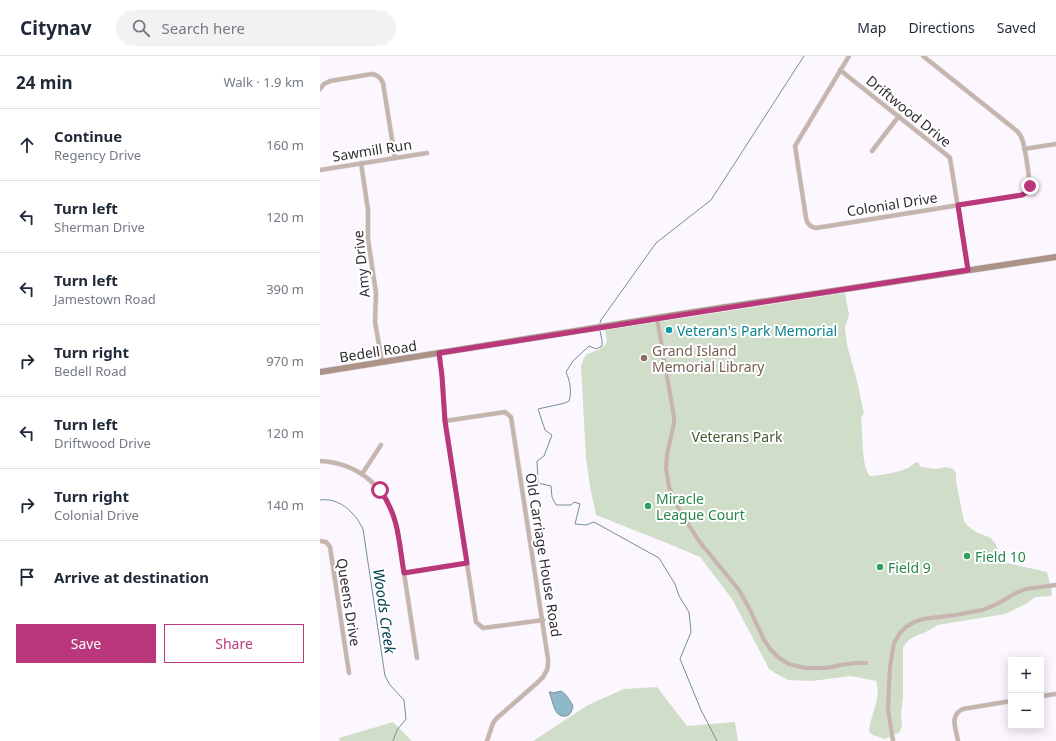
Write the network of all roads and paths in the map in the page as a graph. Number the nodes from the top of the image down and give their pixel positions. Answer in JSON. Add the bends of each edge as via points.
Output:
{"nodes":[{"id":1,"x":849,"y":56,"type":"edge"},
{"id":2,"x":923,"y":56,"type":"edge"},
{"id":3,"x":840,"y":70,"type":"junction"},
{"id":4,"x":320,"y":89,"type":"edge"},
{"id":5,"x":899,"y":116,"type":"junction"},
{"id":6,"x":1056,"y":144,"type":"edge"},
{"id":7,"x":1024,"y":149,"type":"junction"},
{"id":8,"x":872,"y":150,"type":"dead end"},
{"id":9,"x":427,"y":153,"type":"dead end"},
{"id":10,"x":395,"y":158,"type":"junction"},
{"id":11,"x":361,"y":163,"type":"junction"},
{"id":12,"x":320,"y":170,"type":"edge"},
{"id":13,"x":958,"y":205,"type":"junction"},
{"id":14,"x":1056,"y":257,"type":"edge"},
{"id":15,"x":968,"y":270,"type":"junction"},
{"id":16,"x":657,"y":318,"type":"junction"},
{"id":17,"x":439,"y":353,"type":"junction"},
{"id":18,"x":382,"y":362,"type":"junction"},
{"id":19,"x":320,"y":372,"type":"edge"},
{"id":20,"x":445,"y":421,"type":"junction"},
{"id":21,"x":380,"y":445,"type":"dead end"},
{"id":22,"x":320,"y":461,"type":"edge"},
{"id":23,"x":362,"y":474,"type":"junction"},
{"id":24,"x":320,"y":541,"type":"edge"},
{"id":25,"x":467,"y":563,"type":"junction"},
{"id":26,"x":404,"y":573,"type":"junction"},
{"id":27,"x":1056,"y":585,"type":"edge"},
{"id":28,"x":543,"y":620,"type":"junction"},
{"id":29,"x":417,"y":658,"type":"dead end"},
{"id":30,"x":866,"y":663,"type":"dead end"},
{"id":31,"x":349,"y":673,"type":"dead end"},
{"id":32,"x":1056,"y":694,"type":"edge"},
{"id":33,"x":1044,"y":696,"type":"edge"},
{"id":34,"x":1008,"y":702,"type":"edge"},
{"id":35,"x":487,"y":741,"type":"edge"},
{"id":36,"x":893,"y":741,"type":"edge"},
{"id":37,"x":958,"y":741,"type":"edge"}],
"edges":[{"from":1,"to":3,"type":"street","name":"Colonial Drive"},
{"from":2,"to":7,"type":"street","name":"Colonial Drive","via":[[1017,131]]},
{"from":3,"to":5,"type":"street","name":"Driftwood Drive"},
{"from":3,"to":13,"type":"street","name":"Colonial Drive","via":[[794,148],[808,224],[816,228]]},
{"from":4,"to":10,"type":"street","via":[[330,81],[372,74],[381,78]]},
{"from":5,"to":8,"type":"street"},
{"from":5,"to":13,"type":"street","name":"Driftwood Drive","via":[[950,158]]},
{"from":6,"to":7,"type":"street"},
{"from":7,"to":13,"type":"street","name":"Colonial Drive","via":[[1030,182],[1027,192],[1022,195]]},
{"from":9,"to":10,"type":"street","name":"Sawmill Run"},
{"from":10,"to":11,"type":"street","name":"Sawmill Run"},
{"from":11,"to":12,"type":"street","name":"Sawmill Run"},
{"from":11,"to":18,"type":"street","name":"Amy Drive","via":[[376,293],[375,322]]},
{"from":13,"to":15,"type":"street","name":"Driftwood Drive"},
{"from":14,"to":15,"type":"street","name":"Bedell Road"},
{"from":15,"to":16,"type":"street","name":"Bedell Road"},
{"from":16,"to":17,"type":"street","name":"Bedell Road"},
{"from":16,"to":30,"type":"street","via":[[674,417],[667,455],[668,483],[676,504],[688,524],[739,590],[764,640],[779,658],[789,664],[805,668]]},
{"from":17,"to":18,"type":"street","name":"Bedell Road"},
{"from":17,"to":20,"type":"street"},
{"from":18,"to":19,"type":"street","name":"Bedell Road"},
{"from":20,"to":25,"type":"street"},
{"from":20,"to":28,"type":"street","name":"Old Carriage House Road","via":[[505,412],[511,417]]},
{"from":21,"to":23,"type":"street"},
{"from":22,"to":23,"type":"street","via":[[340,464]]},
{"from":23,"to":26,"type":"street","via":[[380,490],[392,511]]},
{"from":24,"to":31,"type":"street","name":"Queens Drive","via":[[326,542],[330,547]]},
{"from":25,"to":26,"type":"street"},
{"from":25,"to":28,"type":"street","via":[[476,622],[483,628]]},
{"from":26,"to":29,"type":"street"},
{"from":27,"to":36,"type":"street","via":[[1026,589],[982,610],[923,618],[906,627],[894,643],[890,667],[888,710]]},
{"from":28,"to":35,"type":"street","name":"Old Carriage House Road","via":[[547,670],[537,683],[497,718]]},
{"from":32,"to":33,"type":"street"},
{"from":34,"to":37,"type":"street","via":[[959,710],[954,718]]}]}
